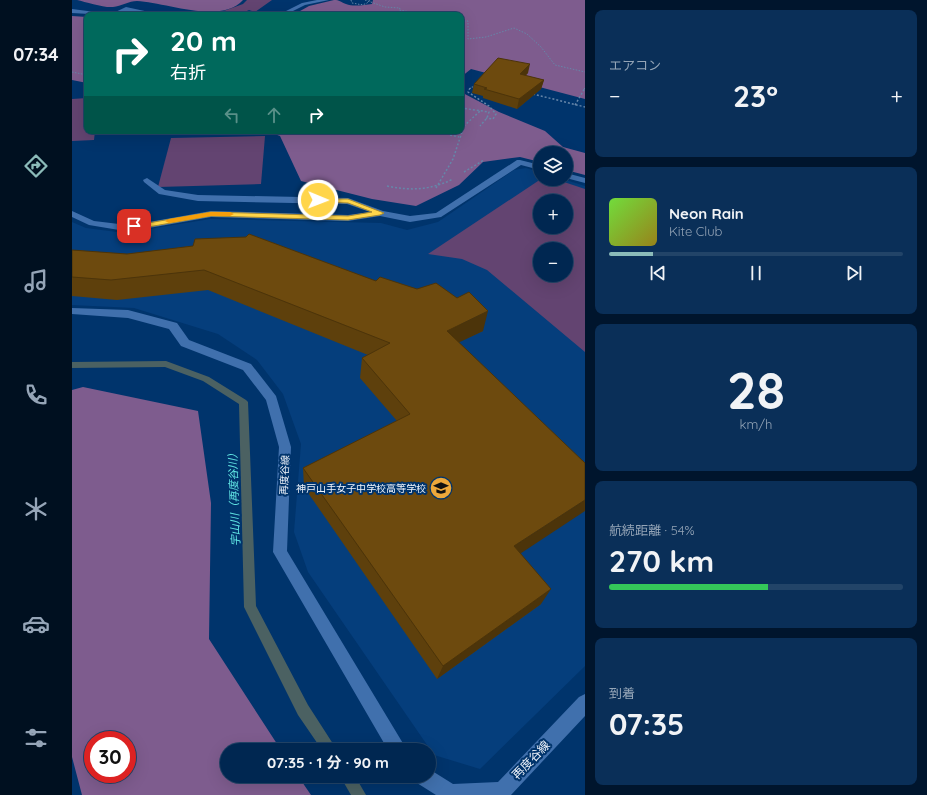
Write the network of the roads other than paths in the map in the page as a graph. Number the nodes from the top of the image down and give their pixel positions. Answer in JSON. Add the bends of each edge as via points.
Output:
{"nodes":[{"id":1,"x":326,"y":0,"type":"edge"},
{"id":2,"x":72,"y":11,"type":"edge"},
{"id":3,"x":119,"y":12,"type":"edge"},
{"id":4,"x":140,"y":12,"type":"edge"},
{"id":5,"x":287,"y":12,"type":"edge"},
{"id":6,"x":84,"y":13,"type":"edge"},
{"id":7,"x":533,"y":166,"type":"edge"},
{"id":8,"x":573,"y":177,"type":"edge"},
{"id":9,"x":147,"y":180,"type":"dead end"},
{"id":10,"x":585,"y":181,"type":"edge"},
{"id":11,"x":380,"y":213,"type":"junction"},
{"id":12,"x":72,"y":214,"type":"edge"},
{"id":13,"x":72,"y":312,"type":"edge"},
{"id":14,"x":585,"y":703,"type":"edge"},
{"id":15,"x":394,"y":743,"type":"edge"},
{"id":16,"x":434,"y":783,"type":"edge"}],
"edges":[{"from":1,"to":5,"type":"street","via":[[304,4]]},
{"from":2,"to":6,"type":"street"},
{"from":3,"to":4,"type":"street","via":[[126,9]]},
{"from":7,"to":11,"type":"street","via":[[520,162],[438,215],[410,219]]},
{"from":8,"to":10,"type":"street"},
{"from":9,"to":11,"type":"street","via":[[162,192],[198,198],[348,201]]},
{"from":11,"to":12,"type":"street","via":[[348,218],[211,214],[148,225],[119,227],[92,222]]},
{"from":13,"to":15,"type":"street","name":"再度谷線","via":[[128,314],[173,326],[186,343],[247,366],[272,399],[285,447],[280,552]]},
{"from":14,"to":16,"type":"street","name":"再度谷線","via":[[502,791],[451,794]]}]}
